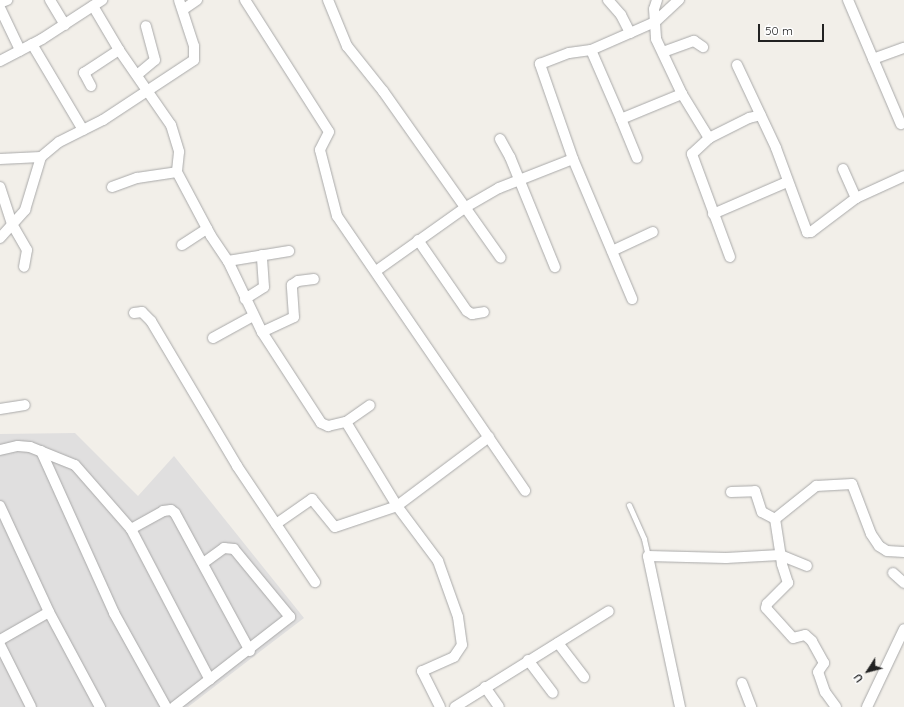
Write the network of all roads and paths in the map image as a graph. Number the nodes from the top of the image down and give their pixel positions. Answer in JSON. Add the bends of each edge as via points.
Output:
{"nodes":[{"id":1,"x":7,"y":0,"type":"edge"},
{"id":2,"x":50,"y":0,"type":"edge"},
{"id":3,"x":102,"y":0,"type":"edge"},
{"id":4,"x":198,"y":0,"type":"edge"},
{"id":5,"x":245,"y":0,"type":"edge"},
{"id":6,"x":328,"y":0,"type":"edge"},
{"id":7,"x":608,"y":0,"type":"edge"},
{"id":8,"x":657,"y":0,"type":"edge"},
{"id":9,"x":679,"y":0,"type":"edge"},
{"id":10,"x":848,"y":0,"type":"edge"},
{"id":11,"x":0,"y":3,"type":"edge"},
{"id":12,"x":181,"y":5,"type":"edge"},
{"id":13,"x":93,"y":6,"type":"junction"},
{"id":14,"x":0,"y":8,"type":"edge"},
{"id":15,"x":655,"y":22,"type":"junction"},
{"id":16,"x":65,"y":25,"type":"junction"},
{"id":17,"x":146,"y":26,"type":"dead end"},
{"id":18,"x":630,"y":34,"type":"junction"},
{"id":19,"x":32,"y":44,"type":"junction"},
{"id":20,"x":704,"y":47,"type":"dead end"},
{"id":21,"x":904,"y":48,"type":"edge"},
{"id":22,"x":20,"y":50,"type":"junction"},
{"id":23,"x":118,"y":50,"type":"junction"},
{"id":24,"x":591,"y":50,"type":"junction"},
{"id":25,"x":663,"y":52,"type":"junction"},
{"id":26,"x":873,"y":59,"type":"junction"},
{"id":27,"x":0,"y":61,"type":"edge"},
{"id":28,"x":737,"y":65,"type":"dead end"},
{"id":29,"x":136,"y":75,"type":"junction"},
{"id":30,"x":91,"y":86,"type":"dead end"},
{"id":31,"x":146,"y":90,"type":"junction"},
{"id":32,"x":682,"y":94,"type":"junction"},
{"id":33,"x":761,"y":115,"type":"junction"},
{"id":34,"x":621,"y":119,"type":"junction"},
{"id":35,"x":901,"y":124,"type":"dead end"},
{"id":36,"x":83,"y":130,"type":"junction"},
{"id":37,"x":709,"y":138,"type":"junction"},
{"id":38,"x":500,"y":139,"type":"dead end"},
{"id":39,"x":41,"y":157,"type":"junction"},
{"id":40,"x":637,"y":158,"type":"dead end"},
{"id":41,"x":0,"y":159,"type":"edge"},
{"id":42,"x":573,"y":159,"type":"junction"},
{"id":43,"x":843,"y":170,"type":"dead end"},
{"id":44,"x":177,"y":172,"type":"junction"},
{"id":45,"x":904,"y":176,"type":"edge"},
{"id":46,"x":520,"y":180,"type":"junction"},
{"id":47,"x":787,"y":182,"type":"junction"},
{"id":48,"x":112,"y":187,"type":"dead end"},
{"id":49,"x":0,"y":188,"type":"edge"},
{"id":50,"x":856,"y":198,"type":"junction"},
{"id":51,"x":466,"y":207,"type":"junction"},
{"id":52,"x":713,"y":214,"type":"junction"},
{"id":53,"x":12,"y":224,"type":"junction"},
{"id":54,"x":207,"y":229,"type":"junction"},
{"id":55,"x":653,"y":232,"type":"dead end"},
{"id":56,"x":0,"y":238,"type":"edge"},
{"id":57,"x":418,"y":240,"type":"junction"},
{"id":58,"x":182,"y":246,"type":"dead end"},
{"id":59,"x":289,"y":251,"type":"dead end"},
{"id":60,"x":612,"y":251,"type":"junction"},
{"id":61,"x":262,"y":255,"type":"junction"},
{"id":62,"x":730,"y":257,"type":"dead end"},
{"id":63,"x":501,"y":258,"type":"dead end"},
{"id":64,"x":228,"y":261,"type":"junction"},
{"id":65,"x":24,"y":267,"type":"dead end"},
{"id":66,"x":555,"y":267,"type":"dead end"},
{"id":67,"x":376,"y":271,"type":"junction"},
{"id":68,"x":314,"y":279,"type":"dead end"},
{"id":69,"x":246,"y":299,"type":"junction"},
{"id":70,"x":632,"y":299,"type":"dead end"},
{"id":71,"x":484,"y":312,"type":"dead end"},
{"id":72,"x":134,"y":313,"type":"dead end"},
{"id":73,"x":253,"y":316,"type":"junction"},
{"id":74,"x":262,"y":332,"type":"junction"},
{"id":75,"x":213,"y":338,"type":"dead end"},
{"id":76,"x":25,"y":405,"type":"dead end"},
{"id":77,"x":370,"y":405,"type":"dead end"},
{"id":78,"x":0,"y":408,"type":"edge"},
{"id":79,"x":346,"y":422,"type":"junction"},
{"id":80,"x":490,"y":437,"type":"junction"},
{"id":81,"x":0,"y":450,"type":"edge"},
{"id":82,"x":41,"y":451,"type":"junction"},
{"id":83,"x":525,"y":491,"type":"dead end"},
{"id":84,"x":731,"y":492,"type":"dead end"},
{"id":85,"x":629,"y":505,"type":"dead end"},
{"id":86,"x":0,"y":506,"type":"edge"},
{"id":87,"x":397,"y":506,"type":"junction"},
{"id":88,"x":775,"y":519,"type":"junction"},
{"id":89,"x":276,"y":524,"type":"junction"},
{"id":90,"x":131,"y":529,"type":"junction"},
{"id":91,"x":904,"y":552,"type":"edge"},
{"id":92,"x":780,"y":555,"type":"junction"},
{"id":93,"x":648,"y":556,"type":"junction"},
{"id":94,"x":204,"y":563,"type":"junction"},
{"id":95,"x":808,"y":566,"type":"dead end"},
{"id":96,"x":893,"y":572,"type":"dead end"},
{"id":97,"x":315,"y":582,"type":"dead end"},
{"id":98,"x":904,"y":584,"type":"edge"},
{"id":99,"x":609,"y":611,"type":"dead end"},
{"id":100,"x":49,"y":612,"type":"junction"},
{"id":101,"x":904,"y":630,"type":"edge"},
{"id":102,"x":0,"y":640,"type":"edge"},
{"id":103,"x":558,"y":643,"type":"junction"},
{"id":104,"x":0,"y":644,"type":"edge"},
{"id":105,"x":250,"y":651,"type":"junction"},
{"id":106,"x":528,"y":660,"type":"junction"},
{"id":107,"x":584,"y":677,"type":"dead end"},
{"id":108,"x":210,"y":680,"type":"junction"},
{"id":109,"x":742,"y":683,"type":"dead end"},
{"id":110,"x":485,"y":687,"type":"junction"},
{"id":111,"x":553,"y":693,"type":"dead end"},
{"id":112,"x":31,"y":707,"type":"edge"},
{"id":113,"x":100,"y":707,"type":"edge"},
{"id":114,"x":166,"y":707,"type":"edge"},
{"id":115,"x":174,"y":707,"type":"edge"},
{"id":116,"x":440,"y":707,"type":"edge"},
{"id":117,"x":454,"y":707,"type":"edge"},
{"id":118,"x":499,"y":707,"type":"edge"},
{"id":119,"x":680,"y":707,"type":"edge"},
{"id":120,"x":751,"y":707,"type":"edge"},
{"id":121,"x":832,"y":707,"type":"edge"},
{"id":122,"x":867,"y":707,"type":"edge"}],
"edges":[{"from":1,"to":11,"type":"street"},
{"from":2,"to":16,"type":"street"},
{"from":3,"to":13,"type":"street"},
{"from":4,"to":12,"type":"street"},
{"from":5,"to":67,"type":"street","via":[[329,132],[320,150],[335,211]]},
{"from":6,"to":51,"type":"street","via":[[346,46],[383,91]]},
{"from":7,"to":18,"type":"street","via":[[621,15]]},
{"from":8,"to":15,"type":"street","via":[[654,9]]},
{"from":9,"to":15,"type":"street"},
{"from":10,"to":26,"type":"street"},
{"from":12,"to":31,"type":"street","via":[[194,46],[194,60]]},
{"from":13,"to":16,"type":"street"},
{"from":13,"to":23,"type":"street"},
{"from":14,"to":22,"type":"street"},
{"from":15,"to":18,"type":"street"},
{"from":15,"to":25,"type":"street","via":[[656,39]]},
{"from":16,"to":19,"type":"street"},
{"from":17,"to":29,"type":"street","via":[[155,60]]},
{"from":18,"to":24,"type":"street"},
{"from":19,"to":22,"type":"street"},
{"from":19,"to":36,"type":"street"},
{"from":20,"to":25,"type":"street","via":[[694,41]]},
{"from":21,"to":26,"type":"street"},
{"from":22,"to":27,"type":"street"},
{"from":23,"to":29,"type":"street"},
{"from":23,"to":30,"type":"street","via":[[84,73]]},
{"from":24,"to":34,"type":"street"},
{"from":24,"to":42,"type":"street","via":[[569,53],[539,66]]},
{"from":25,"to":32,"type":"street"},
{"from":26,"to":35,"type":"street"},
{"from":28,"to":33,"type":"street"},
{"from":29,"to":31,"type":"street"},
{"from":31,"to":36,"type":"street"},
{"from":31,"to":44,"type":"street","via":[[175,133],[179,157]]},
{"from":32,"to":34,"type":"street"},
{"from":32,"to":37,"type":"street"},
{"from":33,"to":37,"type":"street","via":[[749,118]]},
{"from":33,"to":47,"type":"street"},
{"from":34,"to":40,"type":"street"},
{"from":36,"to":39,"type":"street","via":[[59,142]]},
{"from":37,"to":52,"type":"street","via":[[692,154]]},
{"from":38,"to":46,"type":"street"},
{"from":39,"to":41,"type":"street"},
{"from":39,"to":53,"type":"street","via":[[27,205]]},
{"from":42,"to":46,"type":"street"},
{"from":42,"to":60,"type":"street"},
{"from":43,"to":50,"type":"street"},
{"from":44,"to":48,"type":"street","via":[[137,178]]},
{"from":44,"to":54,"type":"street"},
{"from":45,"to":50,"type":"street"},
{"from":46,"to":51,"type":"street"},
{"from":46,"to":66,"type":"street"},
{"from":47,"to":50,"type":"street","via":[[805,229],[809,232]]},
{"from":47,"to":52,"type":"street"},
{"from":49,"to":53,"type":"street"},
{"from":51,"to":57,"type":"street"},
{"from":51,"to":63,"type":"street"},
{"from":52,"to":62,"type":"street"},
{"from":53,"to":56,"type":"street"},
{"from":53,"to":65,"type":"street","via":[[27,250]]},
{"from":54,"to":58,"type":"street"},
{"from":54,"to":64,"type":"street"},
{"from":55,"to":60,"type":"street"},
{"from":57,"to":67,"type":"street"},
{"from":57,"to":71,"type":"street","via":[[467,312]]},
{"from":59,"to":61,"type":"street"},
{"from":60,"to":70,"type":"street"},
{"from":61,"to":64,"type":"street"},
{"from":61,"to":69,"type":"street","via":[[264,287]]},
{"from":64,"to":69,"type":"street"},
{"from":67,"to":80,"type":"street"},
{"from":68,"to":74,"type":"street","via":[[298,281],[292,285],[294,317]]},
{"from":69,"to":73,"type":"street"},
{"from":72,"to":89,"type":"street","via":[[142,312],[151,321],[215,431]]},
{"from":73,"to":74,"type":"street"},
{"from":73,"to":75,"type":"street"},
{"from":74,"to":79,"type":"street","via":[[321,423],[328,426]]},
{"from":76,"to":78,"type":"street"},
{"from":77,"to":79,"type":"street"},
{"from":79,"to":87,"type":"street"},
{"from":80,"to":83,"type":"street"},
{"from":80,"to":87,"type":"street"},
{"from":81,"to":82,"type":"street","via":[[18,446]]},
{"from":82,"to":90,"type":"street","via":[[75,465]]},
{"from":82,"to":114,"type":"street","via":[[114,613]]},
{"from":84,"to":88,"type":"street","via":[[755,492],[762,512]]},
{"from":85,"to":93,"type":"lane","via":[[644,538]]},
{"from":86,"to":100,"type":"street"},
{"from":87,"to":89,"type":"street","via":[[335,527],[312,499]]},
{"from":87,"to":116,"type":"street","via":[[438,561],[462,630],[459,651],[448,660],[422,671]]},
{"from":88,"to":91,"type":"street","via":[[816,486],[852,484],[871,534],[880,546],[887,551]]},
{"from":88,"to":92,"type":"street"},
{"from":89,"to":97,"type":"street"},
{"from":90,"to":94,"type":"street","via":[[162,511],[171,510]]},
{"from":90,"to":108,"type":"street"},
{"from":92,"to":93,"type":"street","via":[[726,558]]},
{"from":92,"to":95,"type":"street"},
{"from":92,"to":121,"type":"street","via":[[788,583],[766,608],[791,636],[805,636],[812,641],[823,660],[818,672]]},
{"from":93,"to":119,"type":"street"},
{"from":94,"to":105,"type":"street"},
{"from":94,"to":105,"type":"street","via":[[224,548],[234,549],[290,615],[288,621]]},
{"from":96,"to":98,"type":"street"},
{"from":99,"to":103,"type":"street"},
{"from":100,"to":102,"type":"street"},
{"from":100,"to":113,"type":"street"},
{"from":101,"to":122,"type":"street"},
{"from":103,"to":106,"type":"street"},
{"from":103,"to":107,"type":"street"},
{"from":104,"to":112,"type":"street"},
{"from":105,"to":108,"type":"street"},
{"from":106,"to":110,"type":"street"},
{"from":106,"to":111,"type":"street"},
{"from":108,"to":115,"type":"street"},
{"from":109,"to":120,"type":"street"},
{"from":110,"to":117,"type":"street"},
{"from":110,"to":118,"type":"street"}]}
